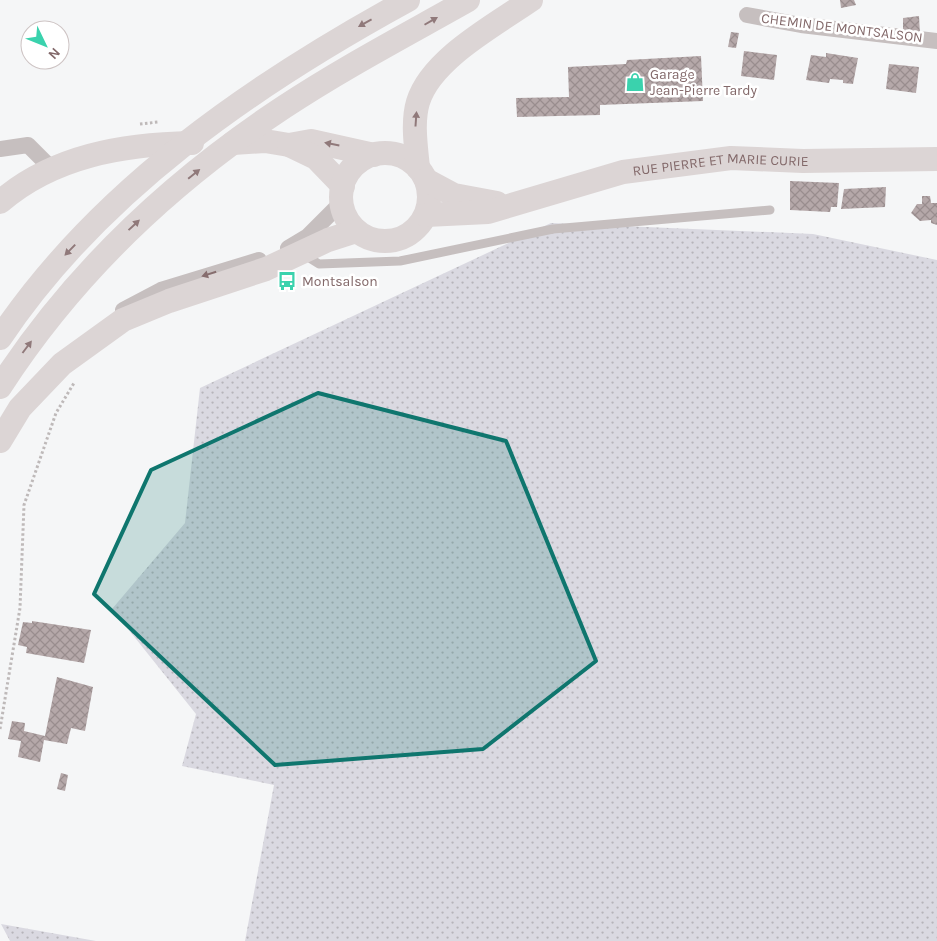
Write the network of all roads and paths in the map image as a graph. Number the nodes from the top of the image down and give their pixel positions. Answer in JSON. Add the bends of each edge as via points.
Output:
{"nodes":[{"id":1,"x":408,"y":0,"type":"edge"},
{"id":2,"x":468,"y":0,"type":"edge"},
{"id":3,"x":531,"y":0,"type":"edge"},
{"id":4,"x":747,"y":15,"type":"dead end"},
{"id":5,"x":937,"y":41,"type":"edge"},
{"id":6,"x":289,"y":144,"type":"junction"},
{"id":7,"x":0,"y":149,"type":"edge"},
{"id":8,"x":374,"y":155,"type":"junction"},
{"id":9,"x":937,"y":159,"type":"edge"},
{"id":10,"x":51,"y":168,"type":"junction"},
{"id":11,"x":422,"y":174,"type":"junction"},
{"id":12,"x":342,"y":194,"type":"junction"},
{"id":13,"x":0,"y":202,"type":"edge"},
{"id":14,"x":509,"y":205,"type":"junction"},
{"id":15,"x":770,"y":210,"type":"dead end"},
{"id":16,"x":426,"y":215,"type":"junction"},
{"id":17,"x":356,"y":231,"type":"junction"},
{"id":18,"x":300,"y":253,"type":"junction"},
{"id":19,"x":106,"y":332,"type":"junction"},
{"id":20,"x":0,"y":338,"type":"edge"},
{"id":21,"x":79,"y":376,"type":"dead end"},
{"id":22,"x":0,"y":387,"type":"edge"},
{"id":23,"x":0,"y":441,"type":"edge"},
{"id":24,"x":0,"y":730,"type":"edge"}],
"edges":[{"from":1,"to":20,"type":"main road","one_way":true,"via":[[354,29],[217,119],[149,175],[66,254]]},
{"from":22,"to":2,"type":"main road","one_way":true,"via":[[66,296],[156,204],[284,107]]},
{"from":11,"to":3,"type":"main road","one_way":true,"via":[[415,136],[417,103],[425,87],[439,68],[468,44]]},
{"from":4,"to":5,"type":"street","name":"CHEMIN DE MONTSALSON","via":[[801,25]]},
{"from":8,"to":6,"type":"main road","one_way":true,"via":[[311,141]]},
{"from":6,"to":10,"type":"main road","via":[[265,141],[155,144],[92,154]]},
{"from":6,"to":12,"type":"main road","via":[[316,158]]},
{"from":7,"to":10,"type":"street","via":[[28,144]]},
{"from":8,"to":11,"type":"main road","via":[[398,155]]},
{"from":8,"to":12,"type":"main road","via":[[354,166]]},
{"from":9,"to":14,"type":"main road","name":"RUE PIERRE ET MARIE CURIE","via":[[803,161],[731,158],[623,172]]},
{"from":10,"to":13,"type":"main road"},
{"from":11,"to":14,"type":"main road","via":[[454,195]]},
{"from":11,"to":16,"type":"main road","via":[[429,191]]},
{"from":12,"to":17,"type":"main road","via":[[344,213]]},
{"from":12,"to":19,"type":"street","one_way":true,"via":[[308,236],[280,253],[161,290],[127,307]]},
{"from":14,"to":16,"type":"main road","name":"RUE PIERRE ET MARIE CURIE","via":[[488,212]]},
{"from":15,"to":18,"type":"lane","via":[[553,229],[400,261],[320,264]]},
{"from":16,"to":17,"type":"main road","via":[[408,235],[395,240],[375,240]]},
{"from":17,"to":18,"type":"main road"},
{"from":18,"to":19,"type":"main road","via":[[266,269],[169,301],[123,320]]},
{"from":19,"to":23,"type":"main road","via":[[62,364],[20,408]]},
{"from":21,"to":24,"type":"path","via":[[56,413],[24,505],[20,608]]}]}
